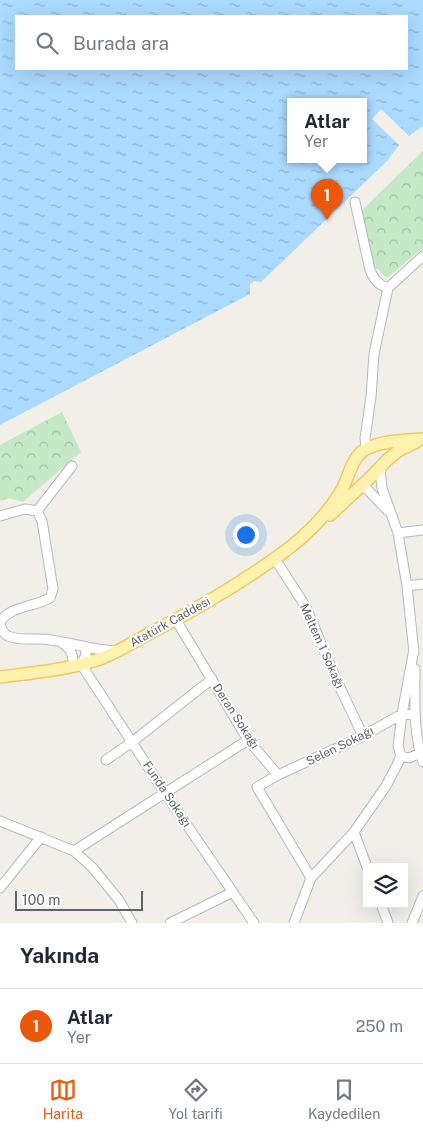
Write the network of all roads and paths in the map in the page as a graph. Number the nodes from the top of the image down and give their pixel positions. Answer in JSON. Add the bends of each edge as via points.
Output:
{"nodes":[{"id":1,"x":355,"y":202,"type":"dead end"},
{"id":2,"x":423,"y":256,"type":"edge"},
{"id":3,"x":388,"y":288,"type":"junction"},
{"id":4,"x":423,"y":439,"type":"edge"},
{"id":5,"x":366,"y":449,"type":"junction"},
{"id":6,"x":72,"y":466,"type":"dead end"},
{"id":7,"x":350,"y":468,"type":"junction"},
{"id":8,"x":380,"y":468,"type":"junction"},
{"id":9,"x":363,"y":485,"type":"junction"},
{"id":10,"x":37,"y":510,"type":"junction"},
{"id":11,"x":391,"y":515,"type":"junction"},
{"id":12,"x":0,"y":516,"type":"edge"},
{"id":13,"x":319,"y":521,"type":"junction"},
{"id":14,"x":423,"y":530,"type":"edge"},
{"id":15,"x":398,"y":533,"type":"junction"},
{"id":16,"x":275,"y":559,"type":"junction"},
{"id":17,"x":423,"y":584,"type":"edge"},
{"id":18,"x":407,"y":586,"type":"junction"},
{"id":19,"x":176,"y":620,"type":"junction"},
{"id":20,"x":0,"y":623,"type":"edge"},
{"id":21,"x":60,"y":641,"type":"junction"},
{"id":22,"x":85,"y":648,"type":"junction"},
{"id":23,"x":419,"y":648,"type":"edge"},
{"id":24,"x":116,"y":651,"type":"junction"},
{"id":25,"x":77,"y":665,"type":"junction"},
{"id":26,"x":0,"y":678,"type":"edge"},
{"id":27,"x":212,"y":679,"type":"junction"},
{"id":28,"x":402,"y":714,"type":"junction"},
{"id":29,"x":418,"y":721,"type":"edge"},
{"id":30,"x":363,"y":736,"type":"junction"},
{"id":31,"x":417,"y":736,"type":"junction"},
{"id":32,"x":399,"y":738,"type":"junction"},
{"id":33,"x":248,"y":740,"type":"junction"},
{"id":34,"x":132,"y":742,"type":"junction"},
{"id":35,"x":401,"y":756,"type":"junction"},
{"id":36,"x":421,"y":757,"type":"edge"},
{"id":37,"x":106,"y":760,"type":"dead end"},
{"id":38,"x":278,"y":775,"type":"junction"},
{"id":39,"x":165,"y":793,"type":"junction"},
{"id":40,"x":0,"y":821,"type":"edge"},
{"id":41,"x":354,"y":832,"type":"junction"},
{"id":42,"x":41,"y":836,"type":"junction"},
{"id":43,"x":74,"y":851,"type":"junction"},
{"id":44,"x":366,"y":863,"type":"edge"},
{"id":45,"x":311,"y":878,"type":"junction"},
{"id":46,"x":0,"y":888,"type":"edge"},
{"id":47,"x":234,"y":892,"type":"junction"},
{"id":48,"x":423,"y":896,"type":"edge"},
{"id":49,"x":382,"y":908,"type":"edge"},
{"id":50,"x":132,"y":923,"type":"edge"},
{"id":51,"x":170,"y":923,"type":"edge"},
{"id":52,"x":254,"y":923,"type":"edge"},
{"id":53,"x":294,"y":923,"type":"edge"},
{"id":54,"x":388,"y":923,"type":"edge"},
{"id":55,"x":412,"y":923,"type":"edge"}],
"edges":[{"from":1,"to":3,"type":"street","via":[[373,278]]},
{"from":2,"to":3,"type":"street"},
{"from":3,"to":5,"type":"street","via":[[374,354]]},
{"from":4,"to":5,"type":"main road"},
{"from":4,"to":8,"type":"main road","via":[[398,451]]},
{"from":5,"to":7,"type":"main road"},
{"from":5,"to":8,"type":"main road"},
{"from":6,"to":10,"type":"street"},
{"from":7,"to":9,"type":"main road","via":[[354,480]]},
{"from":7,"to":13,"type":"main road","via":[[340,493]]},
{"from":8,"to":9,"type":"main road"},
{"from":8,"to":11,"type":"street","via":[[382,488]]},
{"from":9,"to":11,"type":"street"},
{"from":9,"to":13,"type":"main road"},
{"from":10,"to":12,"type":"street","via":[[26,509]]},
{"from":10,"to":20,"type":"street","via":[[44,528],[53,589],[50,598],[10,612]]},
{"from":11,"to":15,"type":"street"},
{"from":13,"to":16,"type":"main road","name":"Atatürk Caddesi"},
{"from":14,"to":15,"type":"street"},
{"from":15,"to":18,"type":"street"},
{"from":16,"to":19,"type":"main road","name":"Atatürk Caddesi"},
{"from":16,"to":30,"type":"street","name":"Meltem 1 Sokağı","via":[[306,607]]},
{"from":17,"to":18,"type":"street"},
{"from":18,"to":23,"type":"street"},
{"from":19,"to":24,"type":"main road","name":"Atatürk Caddesi"},
{"from":19,"to":27,"type":"street","name":"Deran Sokağı"},
{"from":20,"to":21,"type":"street","via":[[6,635],[13,638]]},
{"from":21,"to":22,"type":"street"},
{"from":21,"to":25,"type":"street","name":"Funda Sokağı","via":[[70,649]]},
{"from":22,"to":24,"type":"street"},
{"from":22,"to":25,"type":"street","via":[[86,656]]},
{"from":23,"to":28,"type":"street"},
{"from":23,"to":29,"type":"street"},
{"from":24,"to":25,"type":"main road","name":"Atatürk Caddesi"},
{"from":25,"to":26,"type":"main road","name":"Atatürk Caddesi"},
{"from":25,"to":34,"type":"street","name":"Funda Sokağı"},
{"from":27,"to":33,"type":"street","name":"Deran Sokağı"},
{"from":27,"to":34,"type":"street"},
{"from":28,"to":29,"type":"street"},
{"from":28,"to":30,"type":"street","name":"Selen Sokağı"},
{"from":28,"to":32,"type":"street"},
{"from":29,"to":31,"type":"street"},
{"from":30,"to":38,"type":"street","name":"Selen Sokağı"},
{"from":31,"to":32,"type":"street"},
{"from":31,"to":36,"type":"street"},
{"from":32,"to":35,"type":"street"},
{"from":33,"to":38,"type":"street","name":"Deran Sokağı"},
{"from":33,"to":39,"type":"street"},
{"from":34,"to":37,"type":"street"},
{"from":34,"to":39,"type":"street","name":"Funda Sokağı"},
{"from":35,"to":36,"type":"street"},
{"from":35,"to":41,"type":"street","via":[[386,786]]},
{"from":38,"to":45,"type":"street","via":[[257,787]]},
{"from":39,"to":43,"type":"street"},
{"from":39,"to":47,"type":"street","name":"Funda Sokağı"},
{"from":40,"to":42,"type":"street"},
{"from":41,"to":44,"type":"street"},
{"from":41,"to":45,"type":"street"},
{"from":42,"to":43,"type":"street"},
{"from":42,"to":46,"type":"street"},
{"from":43,"to":50,"type":"street","via":[[119,900]]},
{"from":45,"to":53,"type":"street"},
{"from":47,"to":51,"type":"street"},
{"from":47,"to":52,"type":"street","name":"Funda Sokağı"},
{"from":48,"to":55,"type":"street"},
{"from":49,"to":54,"type":"street"}]}
